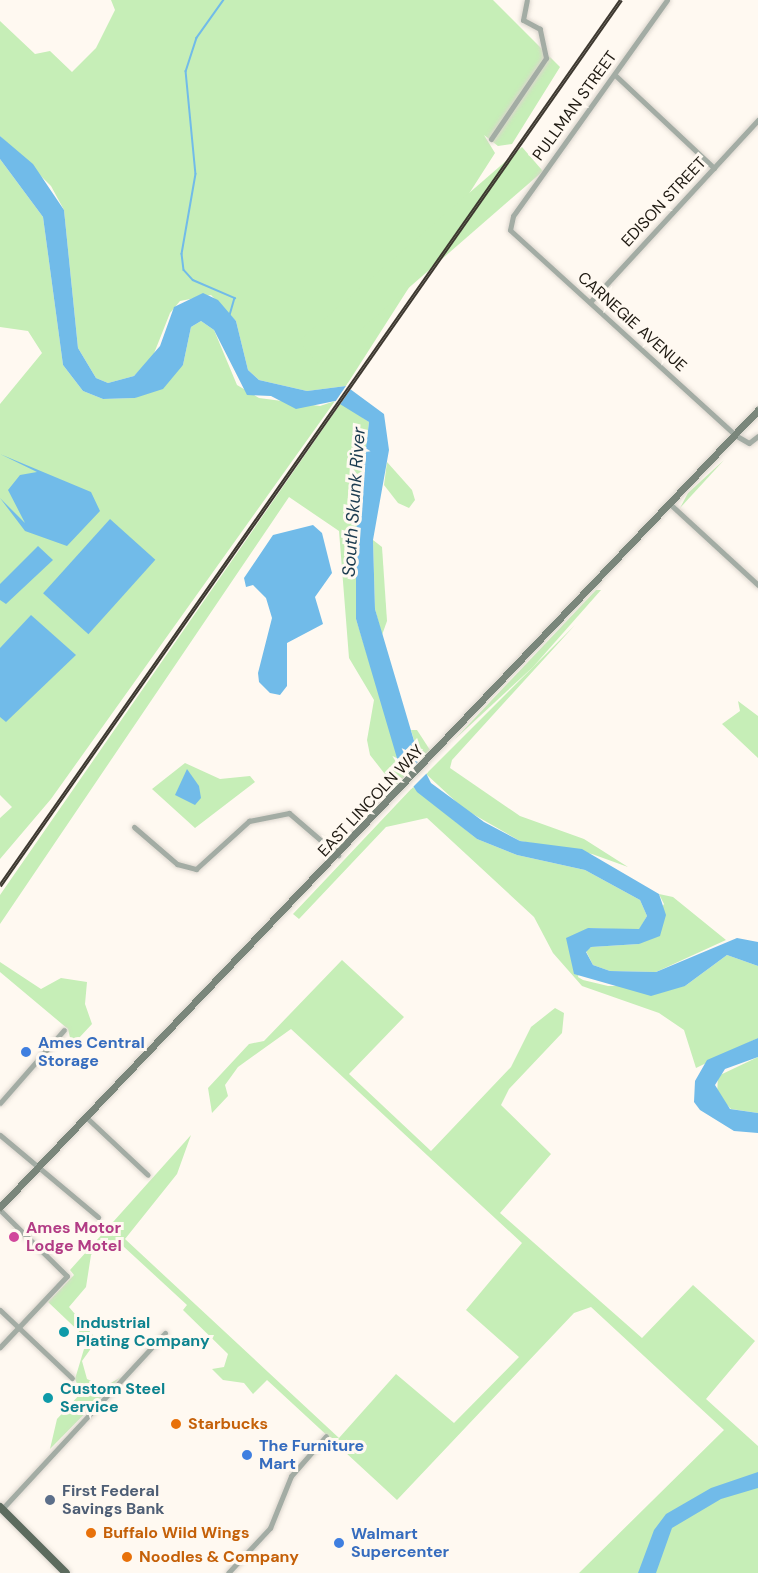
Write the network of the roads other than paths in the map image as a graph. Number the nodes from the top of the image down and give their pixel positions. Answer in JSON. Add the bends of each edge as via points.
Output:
{"nodes":[{"id":1,"x":527,"y":0,"type":"edge"},
{"id":2,"x":667,"y":0,"type":"edge"},
{"id":3,"x":615,"y":75,"type":"junction"},
{"id":4,"x":758,"y":120,"type":"edge"},
{"id":5,"x":491,"y":139,"type":"dead end"},
{"id":6,"x":714,"y":168,"type":"junction"},
{"id":7,"x":510,"y":230,"type":"joint"},
{"id":8,"x":590,"y":302,"type":"junction"},
{"id":9,"x":758,"y":410,"type":"edge"},
{"id":10,"x":735,"y":435,"type":"junction"},
{"id":11,"x":758,"y":436,"type":"edge"},
{"id":12,"x":670,"y":504,"type":"junction"},
{"id":13,"x":758,"y":585,"type":"edge"},
{"id":14,"x":134,"y":827,"type":"dead end"},
{"id":15,"x":338,"y":855,"type":"junction"},
{"id":16,"x":64,"y":1030,"type":"dead end"},
{"id":17,"x":0,"y":1102,"type":"edge"},
{"id":18,"x":87,"y":1118,"type":"junction"},
{"id":19,"x":0,"y":1135,"type":"edge"},
{"id":20,"x":39,"y":1167,"type":"junction"},
{"id":21,"x":148,"y":1175,"type":"dead end"},
{"id":22,"x":0,"y":1209,"type":"edge"},
{"id":23,"x":98,"y":1217,"type":"dead end"},
{"id":24,"x":0,"y":1310,"type":"edge"},
{"id":25,"x":19,"y":1328,"type":"junction"},
{"id":26,"x":165,"y":1333,"type":"dead end"},
{"id":27,"x":0,"y":1347,"type":"edge"},
{"id":28,"x":72,"y":1378,"type":"dead end"},
{"id":29,"x":326,"y":1436,"type":"dead end"},
{"id":30,"x":1,"y":1509,"type":"edge"},
{"id":31,"x":66,"y":1573,"type":"edge"},
{"id":32,"x":228,"y":1573,"type":"edge"}],
"edges":[{"from":1,"to":5,"type":"street","via":[[523,20],[540,29],[546,58]]},
{"from":2,"to":3,"type":"street","name":"PULLMAN STREET"},
{"from":3,"to":6,"type":"street"},
{"from":3,"to":7,"type":"street","name":"PULLMAN STREET","via":[[513,216]]},
{"from":4,"to":6,"type":"street","name":"EDISON STREET"},
{"from":6,"to":8,"type":"street","name":"EDISON STREET"},
{"from":7,"to":8,"type":"street","name":"CARNEGIE AVENUE"},
{"from":8,"to":10,"type":"street","name":"CARNEGIE AVENUE"},
{"from":9,"to":10,"type":"main road","name":"EAST LINCOLN WAY"},
{"from":10,"to":11,"type":"street","via":[[749,443]]},
{"from":10,"to":12,"type":"main road","name":"EAST LINCOLN WAY"},
{"from":12,"to":13,"type":"street"},
{"from":12,"to":15,"type":"main road","name":"EAST LINCOLN WAY"},
{"from":14,"to":15,"type":"street","via":[[177,864],[196,869],[249,821],[289,813]]},
{"from":15,"to":18,"type":"main road","name":"EAST LINCOLN WAY"},
{"from":16,"to":17,"type":"street"},
{"from":18,"to":20,"type":"main road","name":"EAST LINCOLN WAY"},
{"from":18,"to":21,"type":"street"},
{"from":19,"to":20,"type":"street"},
{"from":20,"to":22,"type":"main road","name":"EAST LINCOLN WAY"},
{"from":20,"to":23,"type":"street"},
{"from":22,"to":25,"type":"street","via":[[65,1271],[63,1282]]},
{"from":24,"to":25,"type":"street"},
{"from":25,"to":27,"type":"street"},
{"from":25,"to":28,"type":"street"},
{"from":26,"to":30,"type":"street"},
{"from":29,"to":32,"type":"street","via":[[291,1476],[270,1528]]},
{"from":30,"to":31,"type":"main road"}]}
